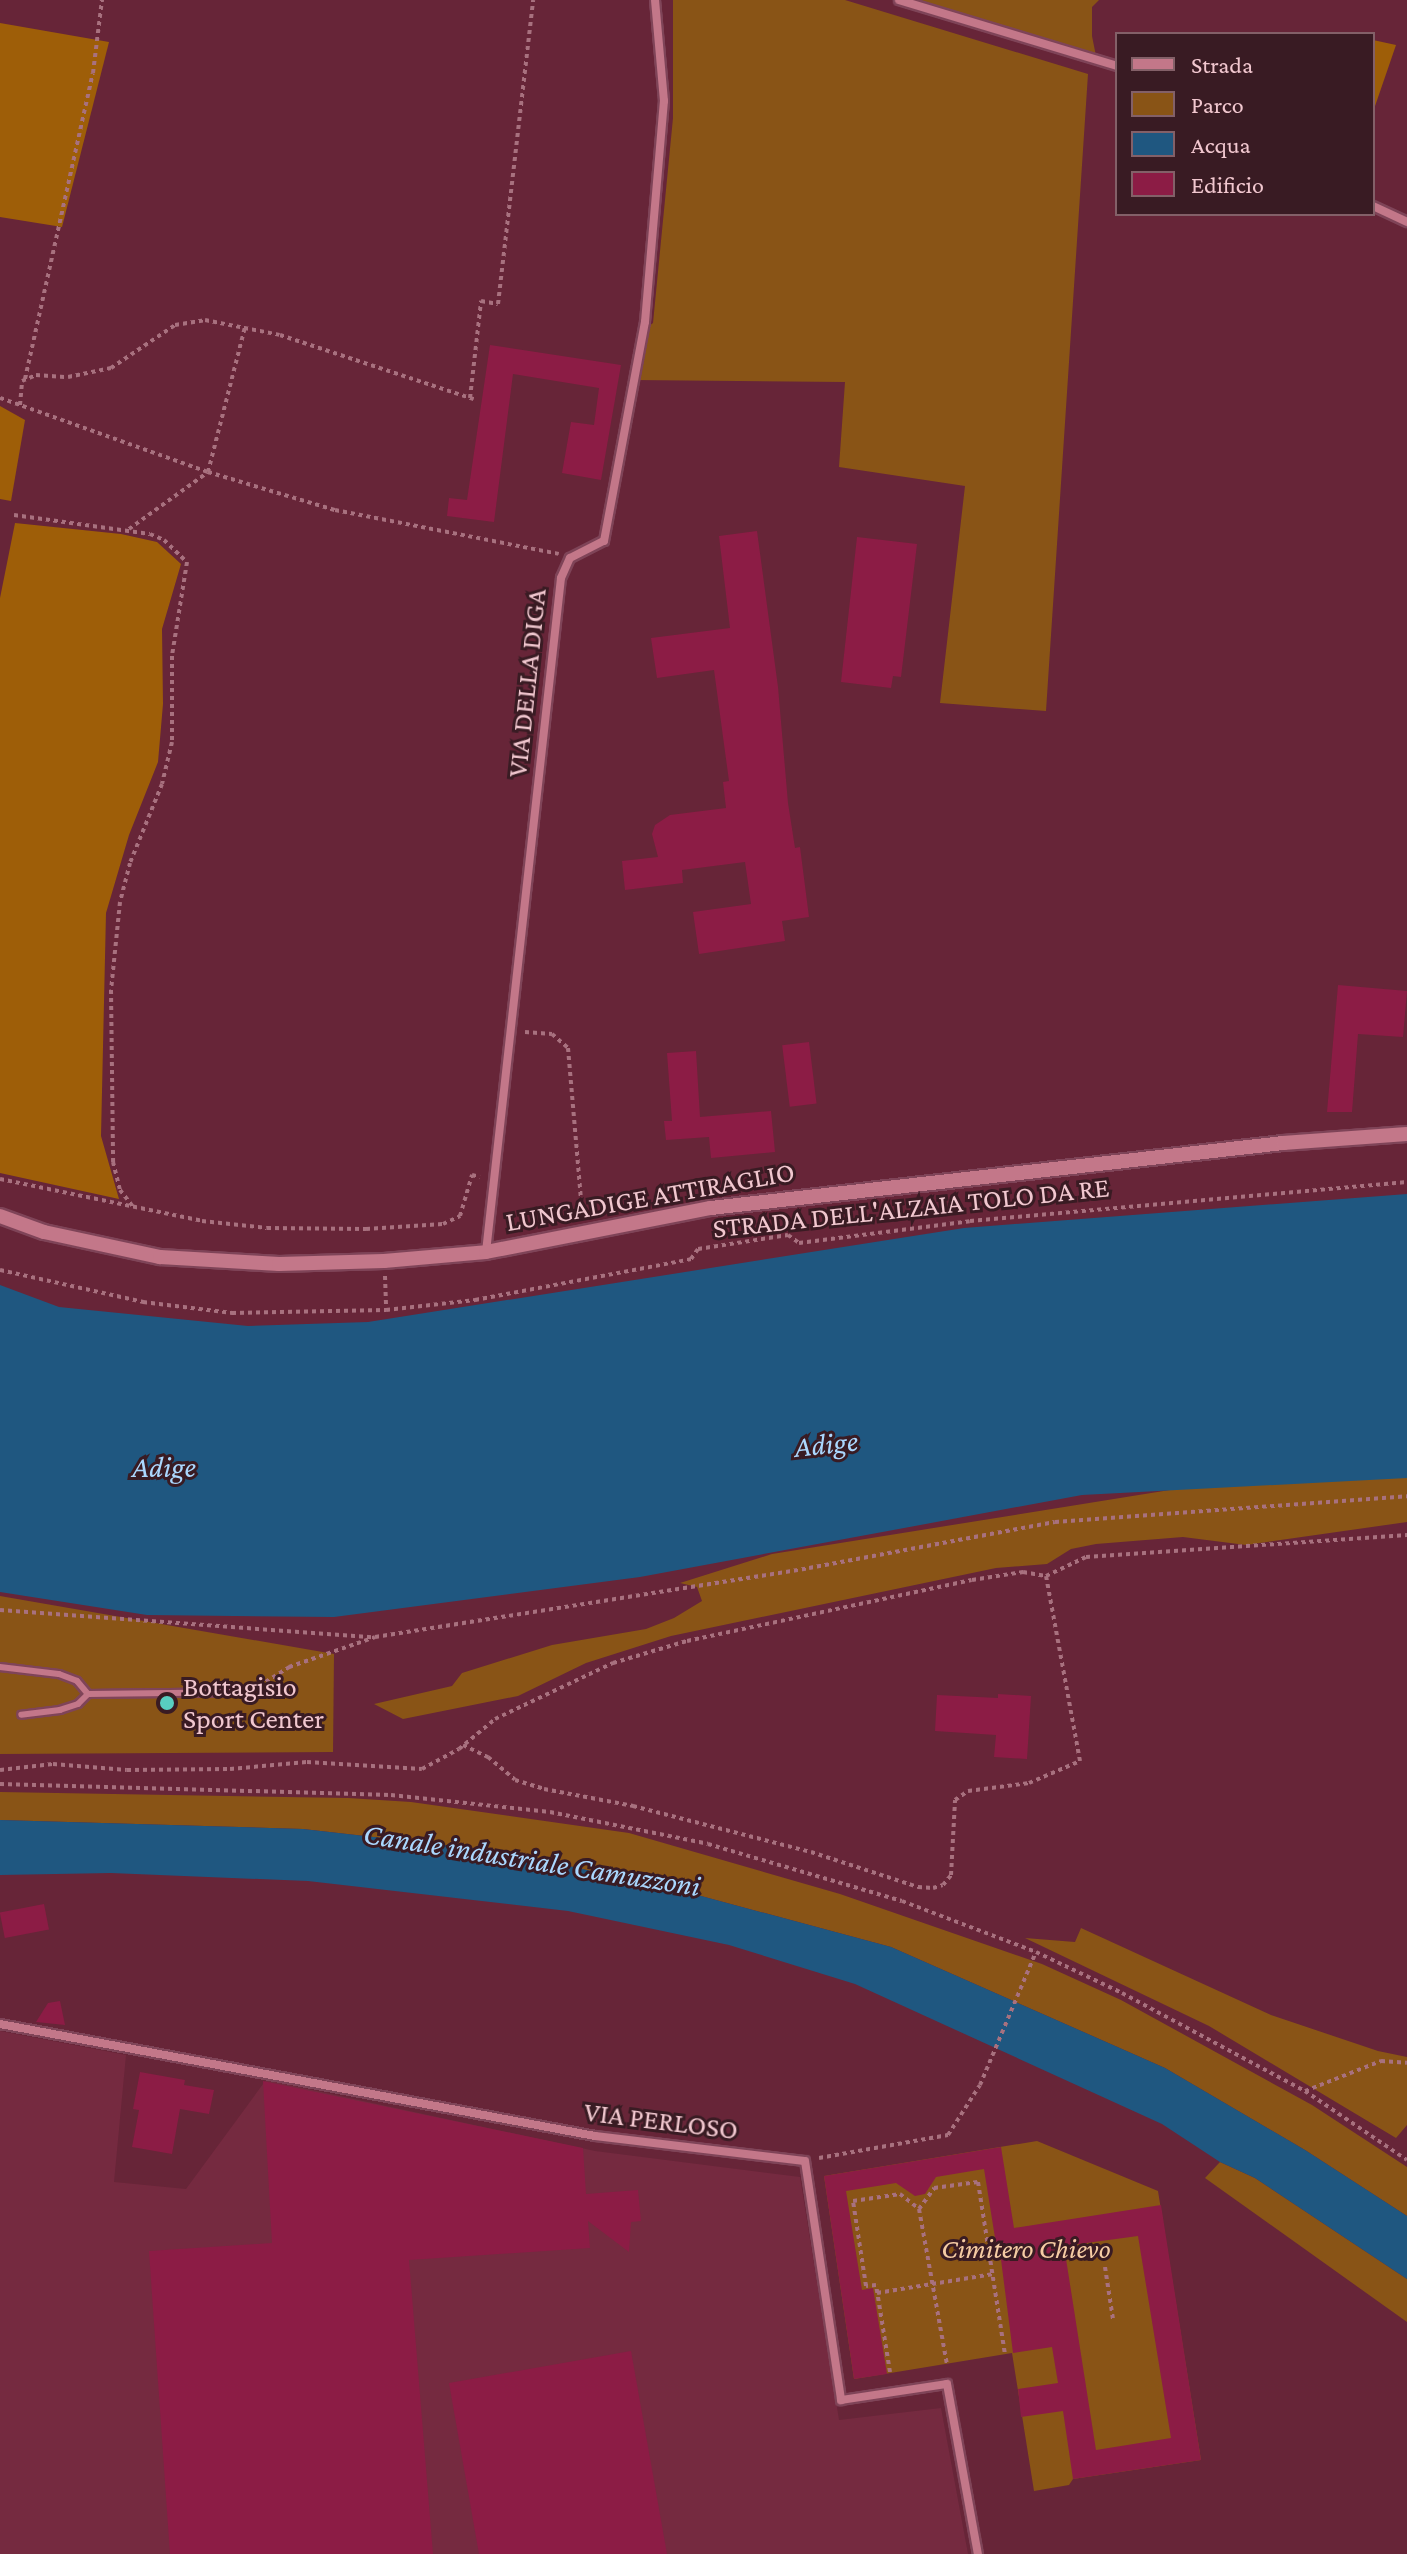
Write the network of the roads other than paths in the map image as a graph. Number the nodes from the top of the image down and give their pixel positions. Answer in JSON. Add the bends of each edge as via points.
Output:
{"nodes":[{"id":1,"x":655,"y":0,"type":"edge"},
{"id":2,"x":899,"y":0,"type":"edge"},
{"id":3,"x":1115,"y":65,"type":"edge"},
{"id":4,"x":1375,"y":207,"type":"edge"},
{"id":5,"x":1407,"y":222,"type":"edge"},
{"id":6,"x":1407,"y":1134,"type":"edge"},
{"id":7,"x":0,"y":1216,"type":"edge"},
{"id":8,"x":486,"y":1252,"type":"junction"},
{"id":9,"x":0,"y":1667,"type":"edge"},
{"id":10,"x":250,"y":1692,"type":"road end"},
{"id":11,"x":88,"y":1694,"type":"junction"},
{"id":12,"x":21,"y":1715,"type":"dead end"},
{"id":13,"x":0,"y":2024,"type":"edge"},
{"id":14,"x":978,"y":2554,"type":"edge"}],
"edges":[{"from":1,"to":8,"type":"street","name":"VIA DELLA DIGA","via":[[664,101],[645,322],[604,541],[570,558],[561,578]]},
{"from":2,"to":3,"type":"street"},
{"from":4,"to":5,"type":"street"},
{"from":6,"to":8,"type":"street","name":"LUNGADIGE ATTIRAGLIO","via":[[1283,1143],[711,1208]]},
{"from":7,"to":8,"type":"street","name":"LUNGADIGE ATTIRAGLIO","via":[[44,1232],[160,1257],[279,1264]]},
{"from":9,"to":11,"type":"lane","via":[[59,1674],[77,1681]]},
{"from":10,"to":11,"type":"lane"},
{"from":11,"to":12,"type":"lane","via":[[69,1707]]},
{"from":13,"to":14,"type":"street","name":"VIA PERLOSO","via":[[595,2136],[805,2161],[841,2400],[947,2384]]}]}
